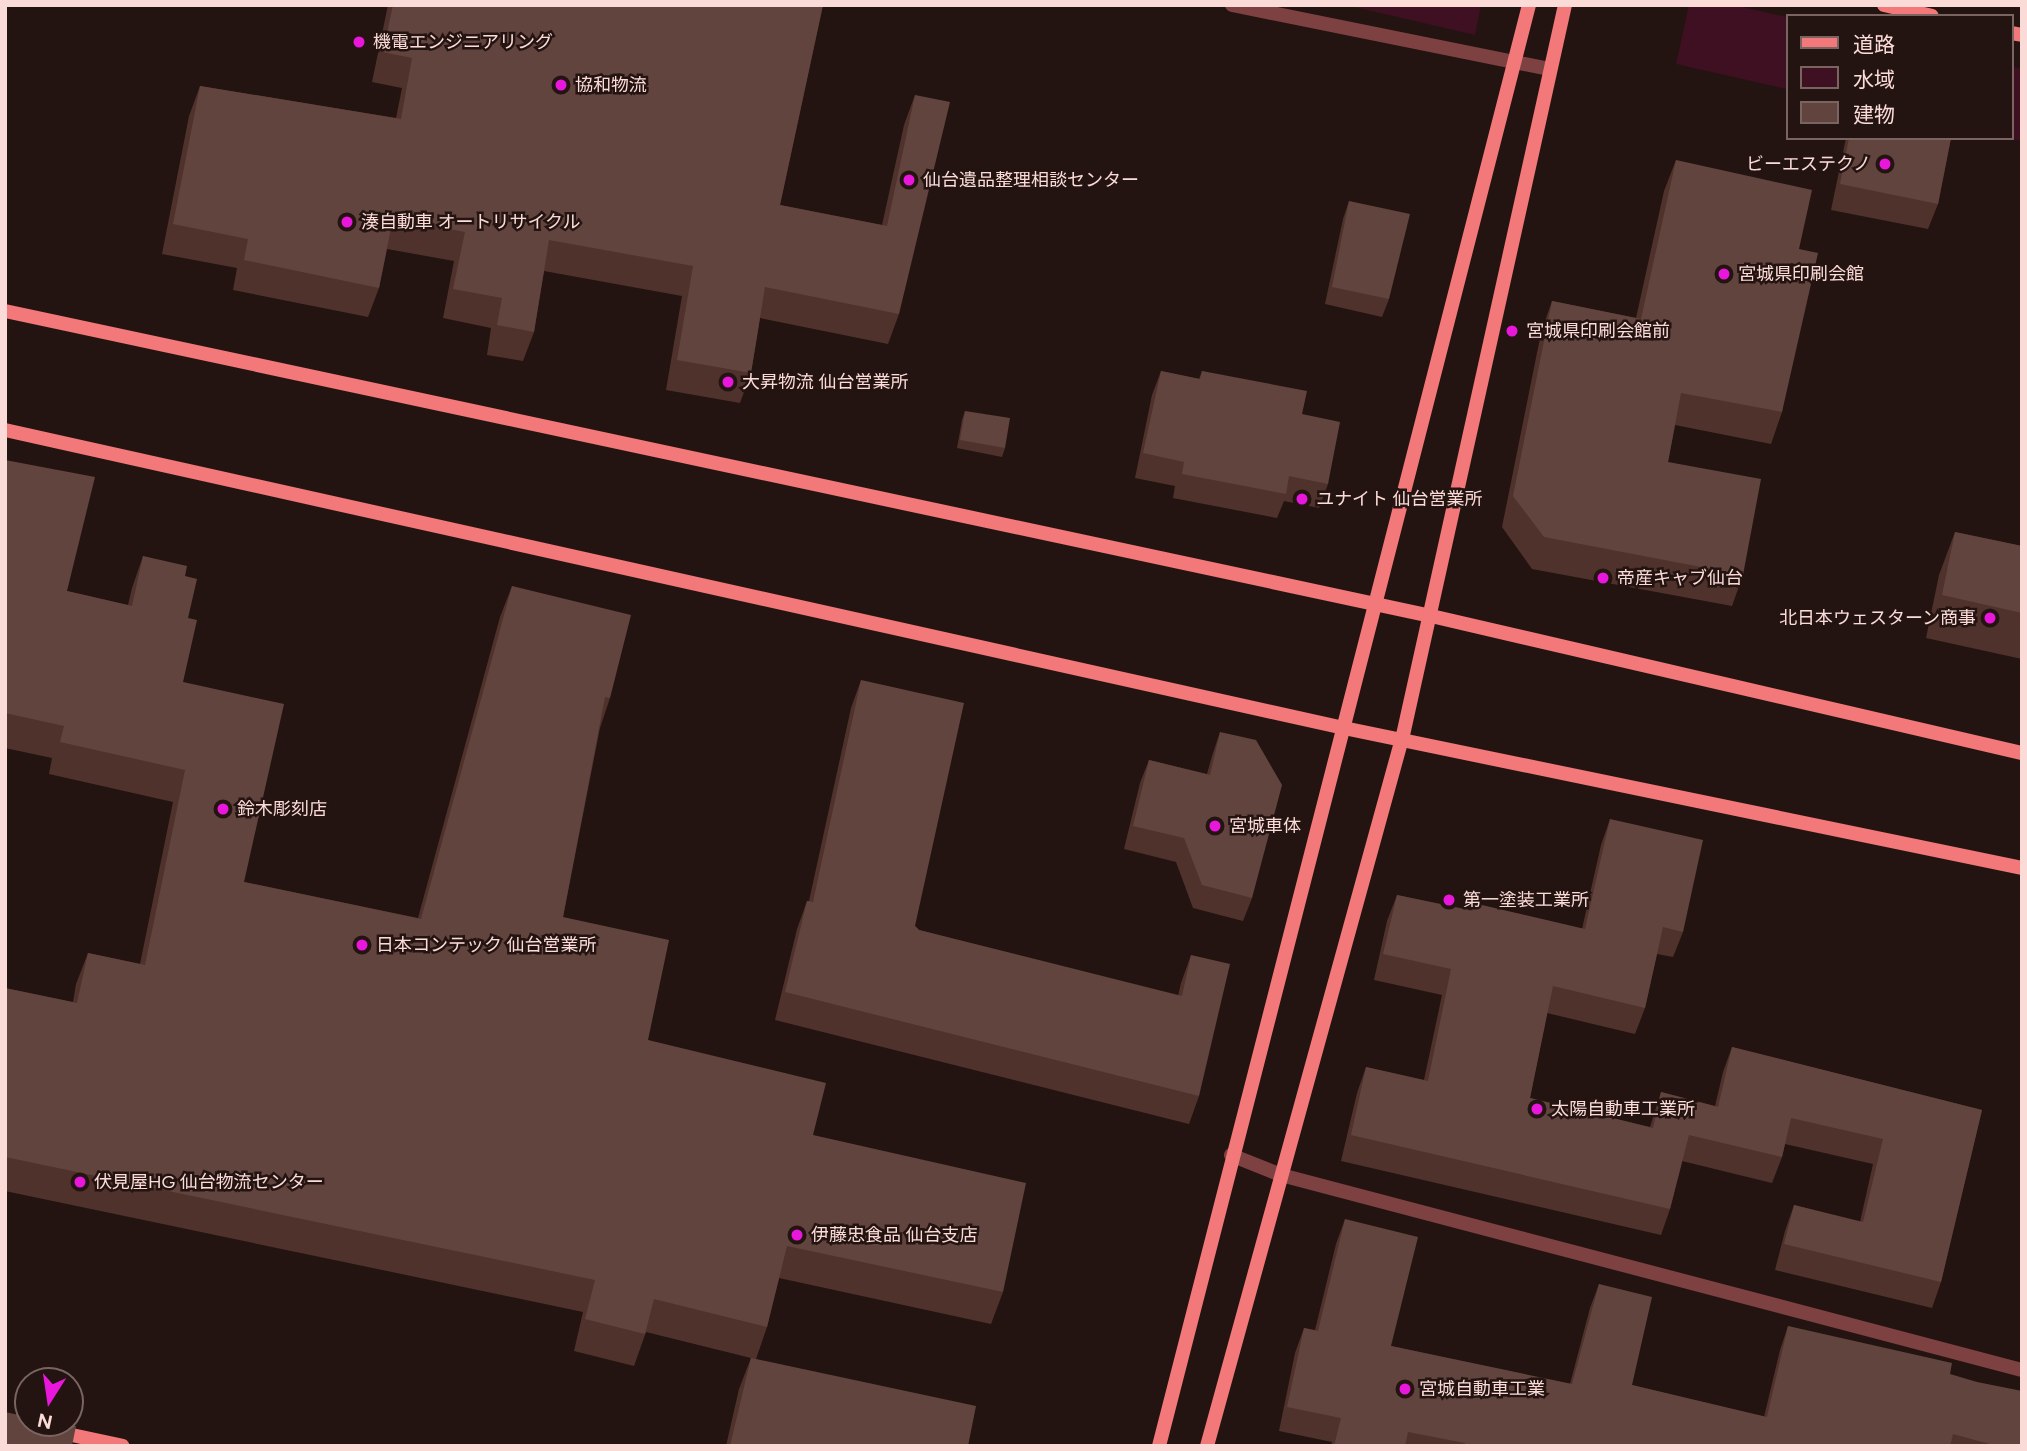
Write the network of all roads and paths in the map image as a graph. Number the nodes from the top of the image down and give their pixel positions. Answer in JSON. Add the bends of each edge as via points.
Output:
{"nodes":[{"id":1,"x":1232,"y":5,"type":"edge"},
{"id":2,"x":1529,"y":5,"type":"edge"},
{"id":3,"x":1564,"y":5,"type":"edge"},
{"id":4,"x":1884,"y":5,"type":"edge"},
{"id":5,"x":1923,"y":14,"type":"edge"},
{"id":6,"x":1512,"y":65,"type":"junction"},
{"id":7,"x":1548,"y":69,"type":"junction"},
{"id":8,"x":5,"y":311,"type":"edge"},
{"id":9,"x":5,"y":430,"type":"edge"},
{"id":10,"x":1371,"y":605,"type":"junction"},
{"id":11,"x":1427,"y":615,"type":"junction"},
{"id":12,"x":1339,"y":727,"type":"junction"},
{"id":13,"x":1402,"y":735,"type":"junction"},
{"id":14,"x":2022,"y":753,"type":"edge"},
{"id":15,"x":2022,"y":868,"type":"edge"},
{"id":16,"x":1231,"y":1155,"type":"junction"},
{"id":17,"x":1281,"y":1175,"type":"junction"},
{"id":18,"x":2022,"y":1370,"type":"edge"},
{"id":19,"x":82,"y":1437,"type":"edge"},
{"id":20,"x":123,"y":1446,"type":"edge"},
{"id":21,"x":1159,"y":1446,"type":"edge"},
{"id":22,"x":1207,"y":1446,"type":"edge"}],
"edges":[{"from":1,"to":6,"type":"street"},
{"from":2,"to":6,"type":"street"},
{"from":3,"to":7,"type":"street"},
{"from":4,"to":5,"type":"street"},
{"from":6,"to":7,"type":"street"},
{"from":6,"to":10,"type":"street"},
{"from":7,"to":11,"type":"street"},
{"from":8,"to":10,"type":"street"},
{"from":9,"to":12,"type":"street"},
{"from":10,"to":11,"type":"street"},
{"from":10,"to":12,"type":"street"},
{"from":11,"to":13,"type":"street"},
{"from":11,"to":14,"type":"street"},
{"from":12,"to":13,"type":"street"},
{"from":12,"to":16,"type":"street"},
{"from":13,"to":15,"type":"street"},
{"from":13,"to":17,"type":"street"},
{"from":16,"to":17,"type":"street"},
{"from":16,"to":21,"type":"street"},
{"from":17,"to":18,"type":"street"},
{"from":17,"to":22,"type":"street"},
{"from":19,"to":20,"type":"street"}]}
